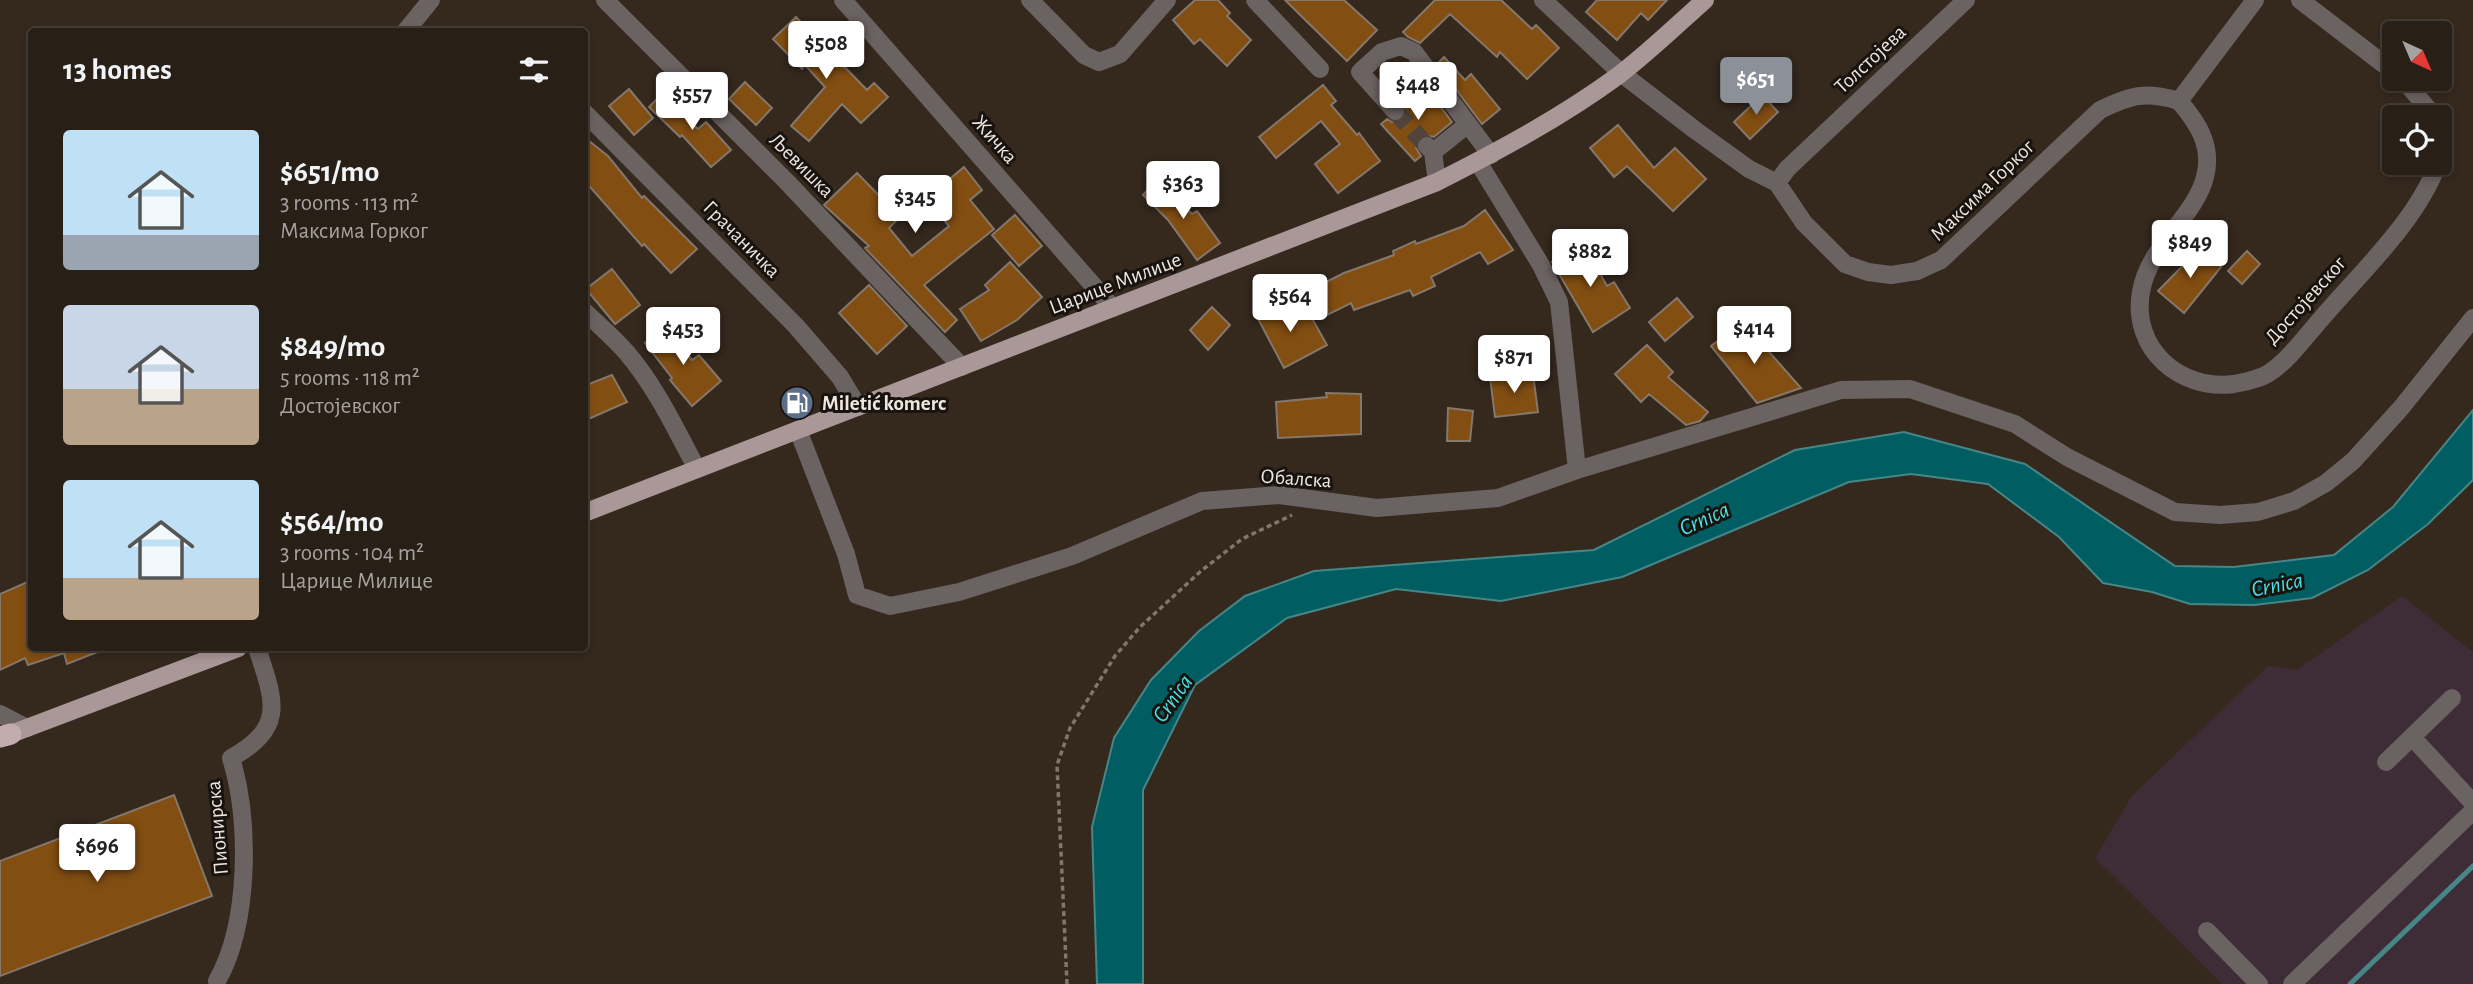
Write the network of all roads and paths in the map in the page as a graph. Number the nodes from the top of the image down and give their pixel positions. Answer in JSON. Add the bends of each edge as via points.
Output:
{"nodes":[{"id":1,"x":430,"y":0,"type":"edge"},
{"id":2,"x":605,"y":0,"type":"edge"},
{"id":3,"x":843,"y":0,"type":"edge"},
{"id":4,"x":1030,"y":0,"type":"edge"},
{"id":5,"x":1167,"y":0,"type":"edge"},
{"id":6,"x":1255,"y":0,"type":"edge"},
{"id":7,"x":1543,"y":0,"type":"edge"},
{"id":8,"x":1705,"y":0,"type":"edge"},
{"id":9,"x":1966,"y":0,"type":"edge"},
{"id":10,"x":2255,"y":0,"type":"edge"},
{"id":11,"x":2300,"y":0,"type":"edge"},
{"id":12,"x":408,"y":28,"type":"edge"},
{"id":13,"x":2382,"y":63,"type":"edge"},
{"id":14,"x":1320,"y":69,"type":"dead end"},
{"id":15,"x":1621,"y":73,"type":"junction"},
{"id":16,"x":2413,"y":91,"type":"edge"},
{"id":17,"x":2179,"y":101,"type":"junction"},
{"id":18,"x":2425,"y":105,"type":"edge"},
{"id":19,"x":1395,"y":111,"type":"tunnel mouth"},
{"id":20,"x":588,"y":116,"type":"edge"},
{"id":21,"x":1468,"y":124,"type":"junction"},
{"id":22,"x":1485,"y":158,"type":"junction"},
{"id":23,"x":2434,"y":175,"type":"edge"},
{"id":24,"x":1437,"y":182,"type":"junction"},
{"id":25,"x":1777,"y":183,"type":"junction"},
{"id":26,"x":1113,"y":308,"type":"junction"},
{"id":27,"x":588,"y":315,"type":"edge"},
{"id":28,"x":2473,"y":318,"type":"edge"},
{"id":29,"x":962,"y":367,"type":"junction"},
{"id":30,"x":858,"y":407,"type":"junction"},
{"id":31,"x":798,"y":430,"type":"junction"},
{"id":32,"x":697,"y":469,"type":"junction"},
{"id":33,"x":1577,"y":470,"type":"junction"},
{"id":34,"x":1309,"y":499,"type":"junction"},
{"id":35,"x":588,"y":511,"type":"edge"},
{"id":36,"x":230,"y":651,"type":"edge"},
{"id":37,"x":258,"y":651,"type":"edge"},
{"id":38,"x":2452,"y":698,"type":"dead end"},
{"id":39,"x":0,"y":714,"type":"edge"},
{"id":40,"x":10,"y":734,"type":"edge"},
{"id":41,"x":2412,"y":737,"type":"junction"},
{"id":42,"x":2386,"y":761,"type":"dead end"},
{"id":43,"x":2473,"y":803,"type":"edge"},
{"id":44,"x":2473,"y":811,"type":"edge"},
{"id":45,"x":2207,"y":932,"type":"dead end"},
{"id":46,"x":218,"y":981,"type":"dead end"},
{"id":47,"x":1067,"y":984,"type":"edge"},
{"id":48,"x":2259,"y":984,"type":"edge"},
{"id":49,"x":2292,"y":984,"type":"edge"}],
"edges":[{"from":1,"to":12,"type":"street"},
{"from":2,"to":29,"type":"street","name":"Љевишка","via":[[797,191]]},
{"from":3,"to":26,"type":"street","name":"Жичка"},
{"from":4,"to":5,"type":"street","via":[[1084,55],[1098,62],[1120,54]]},
{"from":6,"to":14,"type":"street"},
{"from":7,"to":15,"type":"street","name":"Максима Горког"},
{"from":8,"to":15,"type":"main road","name":"Царице Милице"},
{"from":9,"to":25,"type":"street","name":"Толстојева"},
{"from":10,"to":17,"type":"street"},
{"from":11,"to":13,"type":"street"},
{"from":15,"to":22,"type":"main road","name":"Царице Милице"},
{"from":15,"to":25,"type":"street","name":"Максима Горког","via":[[1749,169]]},
{"from":16,"to":18,"type":"street"},
{"from":17,"to":23,"type":"street","name":"Достојевског","via":[[2199,124],[2207,148],[2205,178],[2157,251],[2141,291],[2140,316],[2146,340],[2162,362],[2198,383],[2233,384],[2269,374],[2297,348],[2411,214]]},
{"from":17,"to":25,"type":"street","name":"Максима Горког","via":[[2154,93],[2126,97],[2099,110],[1941,260],[1917,271],[1891,275],[1845,264],[1804,223]]},
{"from":19,"to":21,"type":"street","via":[[1360,72],[1382,52],[1401,46],[1413,52]]},
{"from":20,"to":30,"type":"street","name":"Грачаничка","via":[[796,326],[840,377]]},
{"from":21,"to":22,"type":"street"},
{"from":21,"to":24,"type":"street","via":[[1430,149]]},
{"from":22,"to":24,"type":"main road","name":"Царице Милице"},
{"from":22,"to":33,"type":"street","via":[[1559,302]]},
{"from":24,"to":26,"type":"main road","name":"Царице Милице"},
{"from":26,"to":29,"type":"main road","name":"Царице Милице"},
{"from":27,"to":32,"type":"street","via":[[638,368]]},
{"from":28,"to":33,"type":"street","name":"Обалска","via":[[2353,461],[2294,501],[2258,512],[2220,516],[2175,512],[2067,457],[2015,424],[1910,389],[1841,390]]},
{"from":29,"to":30,"type":"main road","name":"Царице Милице"},
{"from":30,"to":31,"type":"main road","name":"Царице Милице"},
{"from":31,"to":32,"type":"main road","name":"Царице Милице"},
{"from":31,"to":34,"type":"street","name":"Обалска","via":[[857,595],[890,606],[959,592],[1072,556],[1202,501],[1279,495]]},
{"from":32,"to":35,"type":"main road","name":"Царице Милице"},
{"from":33,"to":34,"type":"street","name":"Обалска","via":[[1498,498],[1377,508]]},
{"from":34,"to":47,"type":"path","via":[[1296,513],[1242,539],[1140,627],[1115,656],[1070,728],[1057,765]]},
{"from":36,"to":40,"type":"main road"},
{"from":37,"to":46,"type":"street","name":"Пионирска","via":[[271,692],[270,715],[268,730],[253,746],[231,758],[239,786],[245,883],[230,952]]},
{"from":38,"to":41,"type":"street"},
{"from":39,"to":40,"type":"street"},
{"from":41,"to":42,"type":"street"},
{"from":41,"to":43,"type":"street"},
{"from":44,"to":49,"type":"street"},
{"from":45,"to":48,"type":"street"}]}
